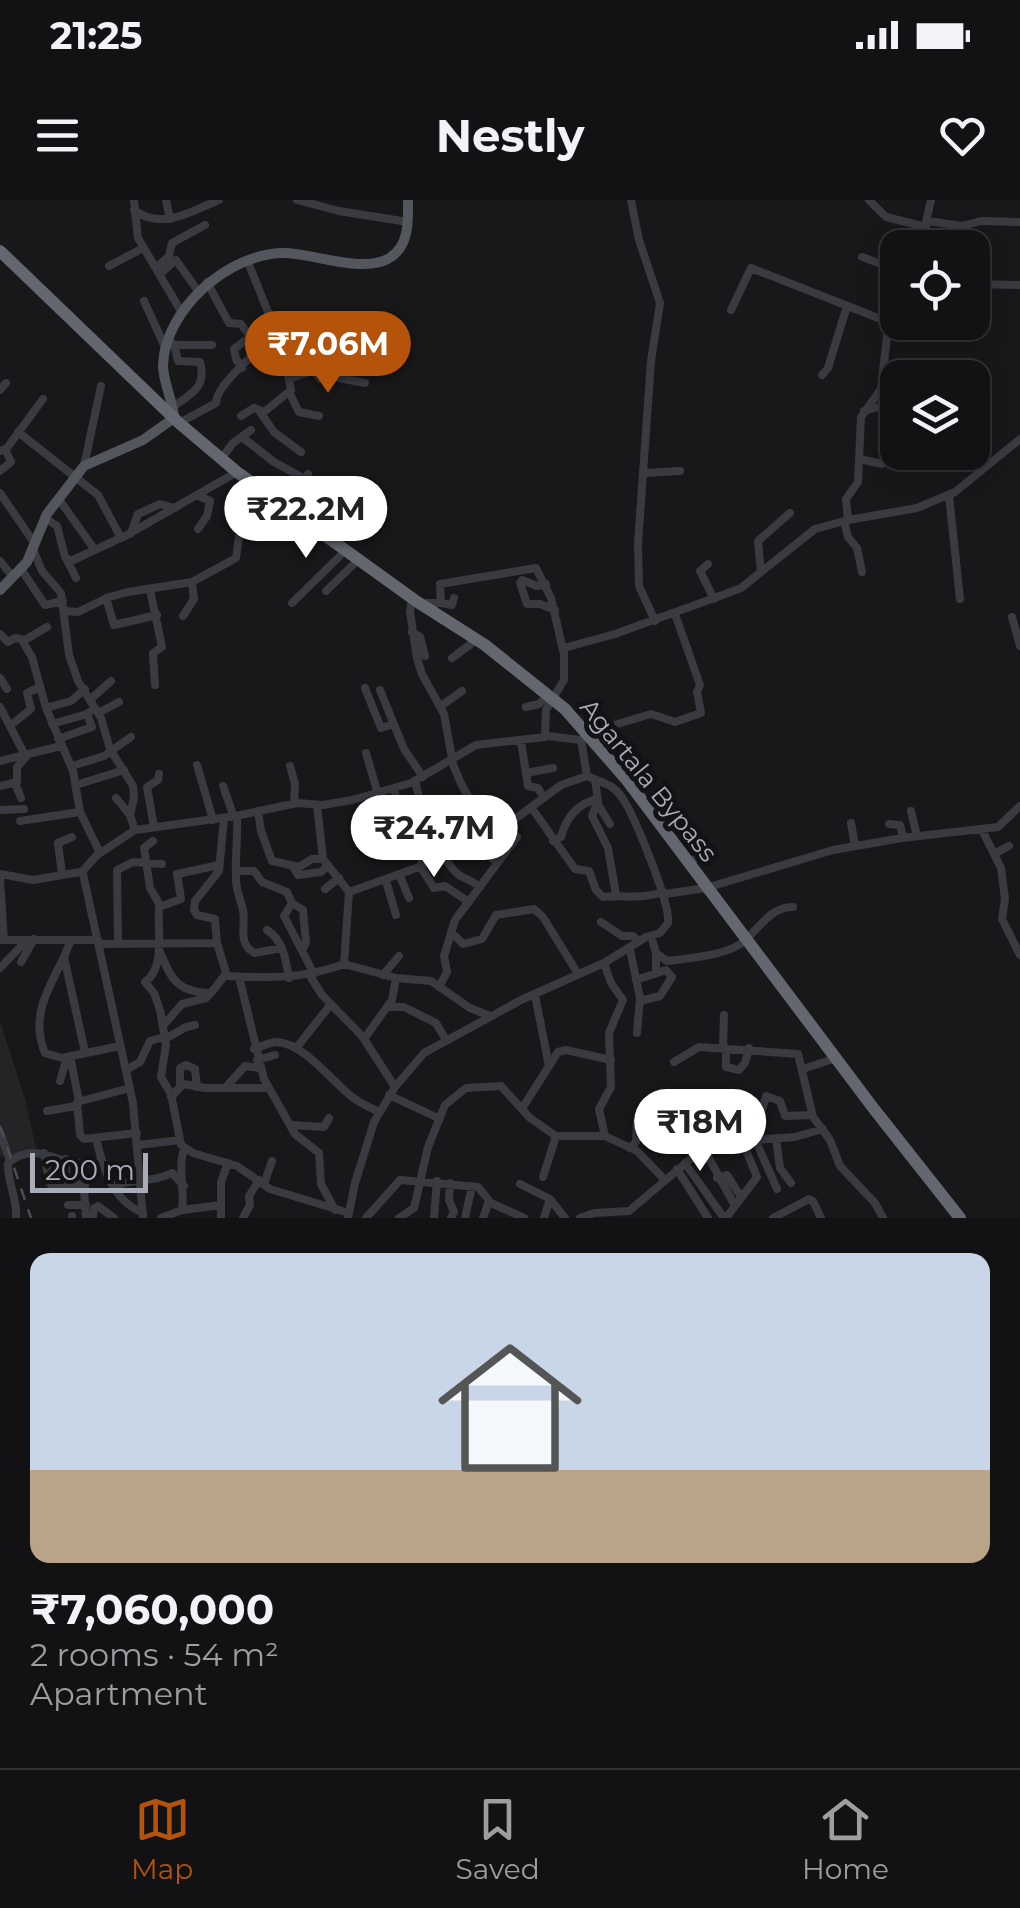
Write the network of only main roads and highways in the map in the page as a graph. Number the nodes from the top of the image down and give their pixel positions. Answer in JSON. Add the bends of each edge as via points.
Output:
{"nodes":[{"id":1,"x":408,"y":200,"type":"edge"},
{"id":2,"x":0,"y":251,"type":"edge"},
{"id":3,"x":176,"y":416,"type":"junction"},
{"id":4,"x":0,"y":590,"type":"edge"},
{"id":5,"x":960,"y":1218,"type":"edge"}],
"edges":[{"from":1,"to":3,"type":"main road","via":[[401,246],[391,257],[345,262],[288,253],[248,262],[202,286],[169,346],[164,373]]},
{"from":2,"to":3,"type":"highway","name":"Agartala Bypass"},
{"from":3,"to":4,"type":"main road","via":[[143,440],[84,466]]},
{"from":3,"to":5,"type":"highway","name":"Agartala Bypass","via":[[258,488],[551,697],[626,779]]}]}
